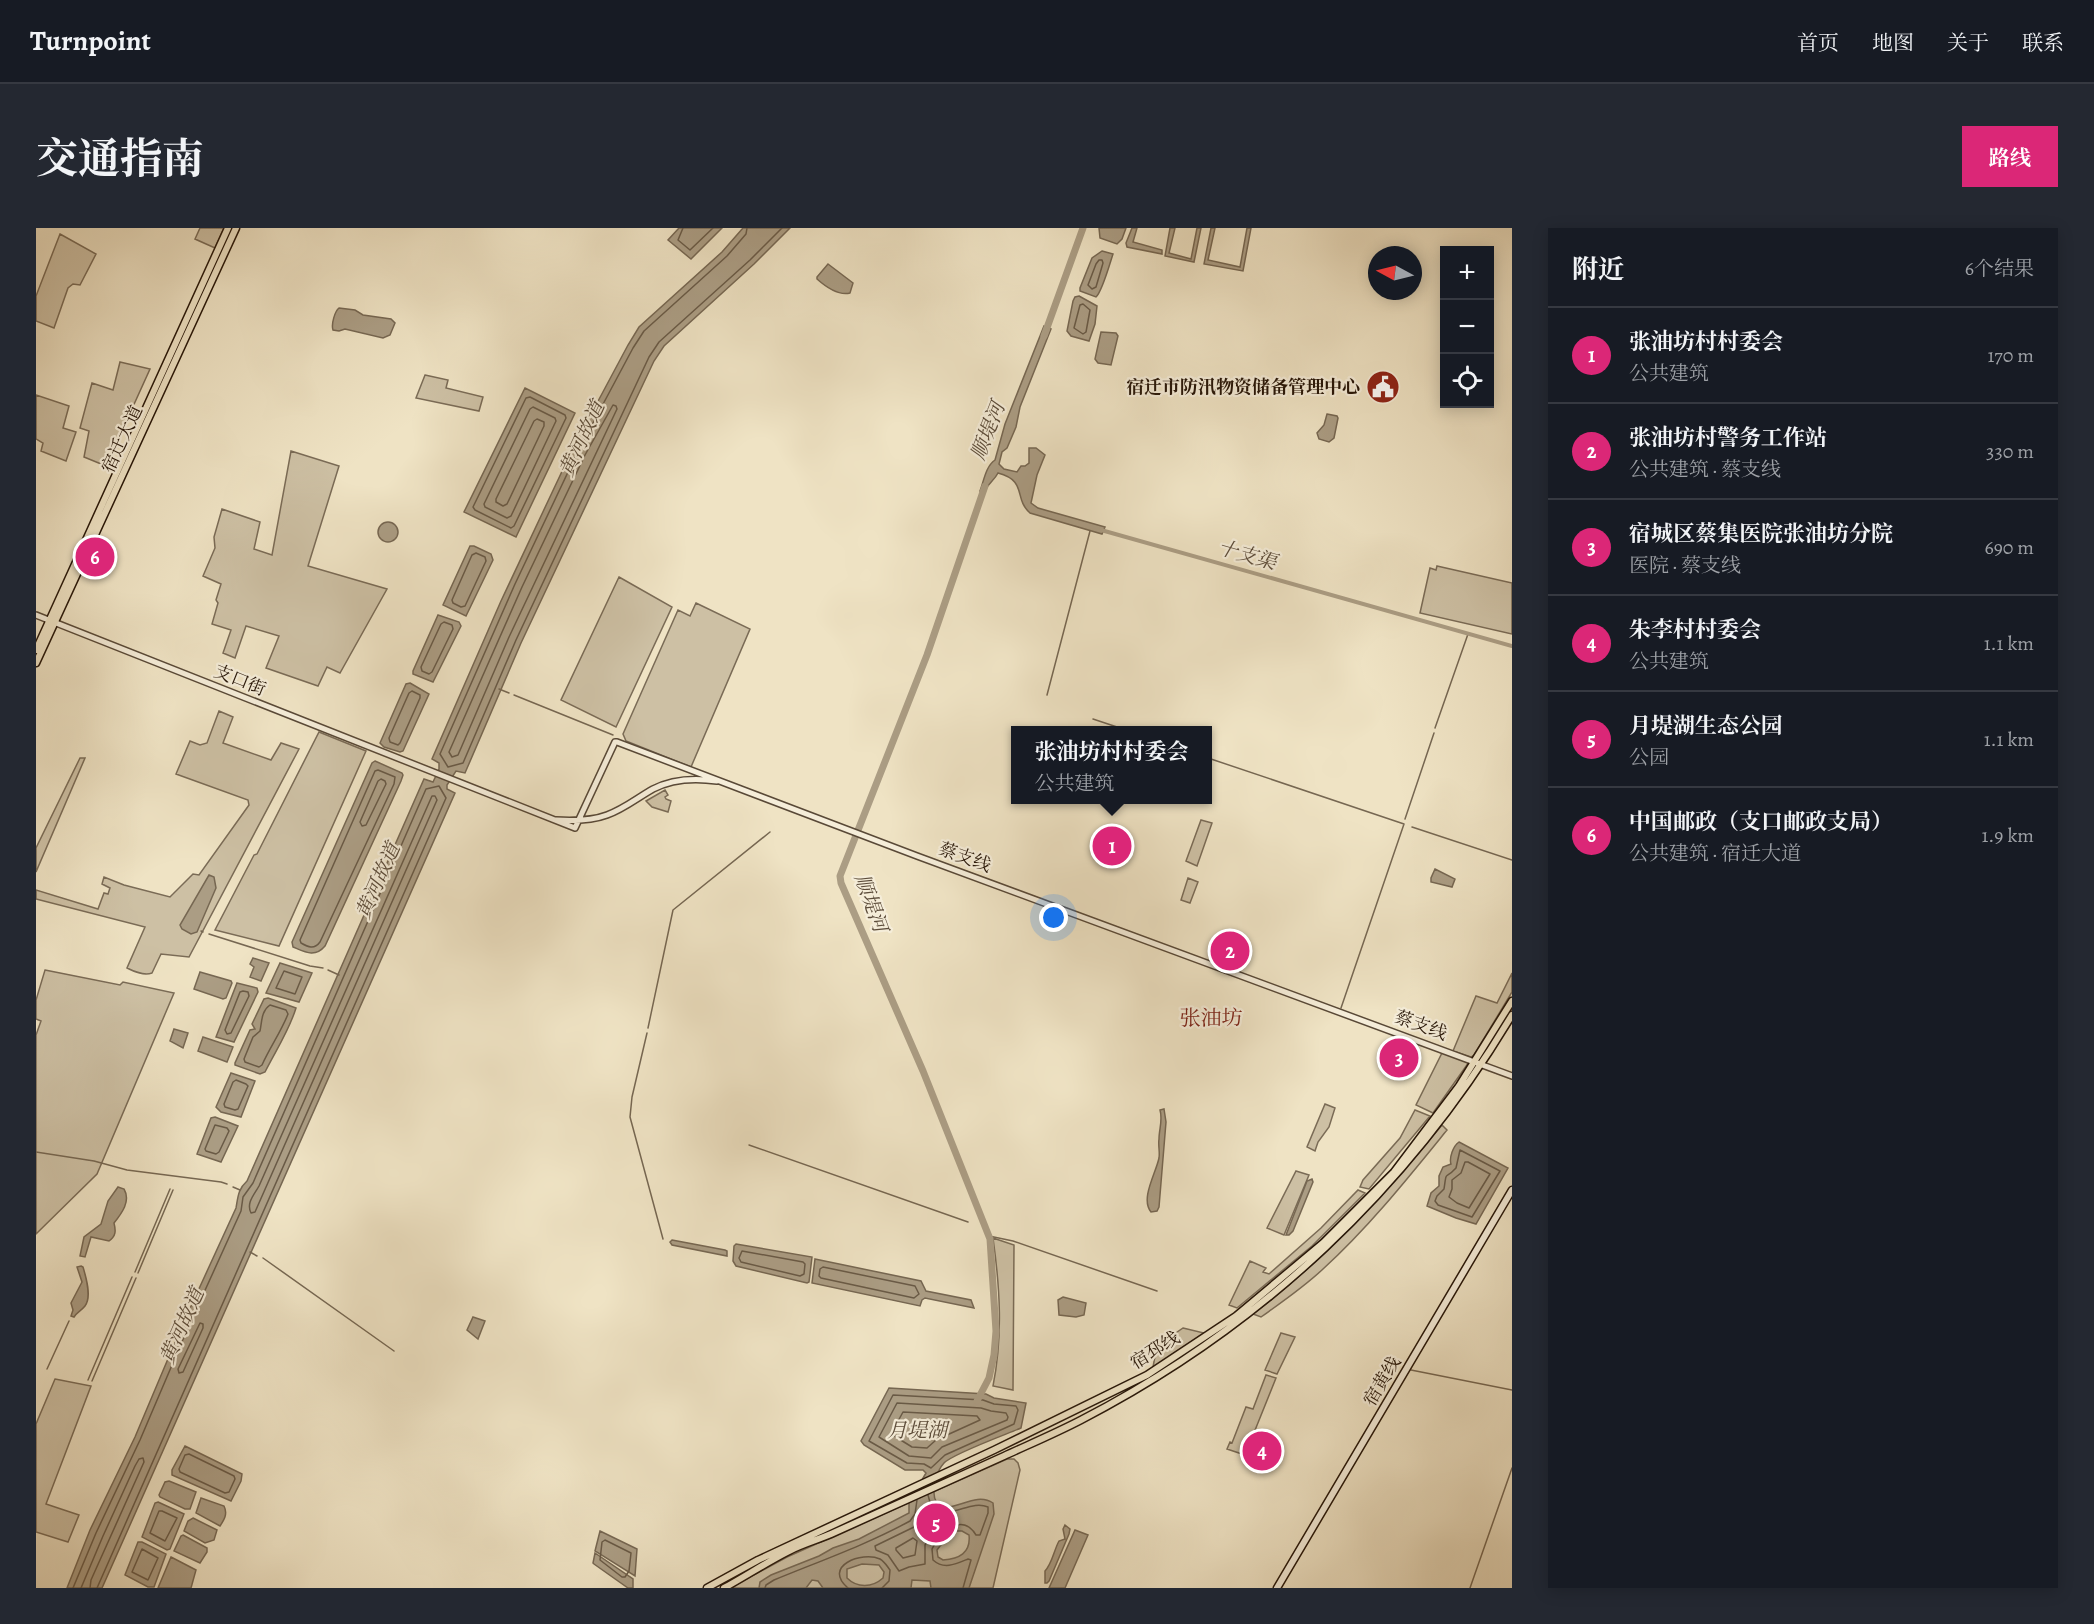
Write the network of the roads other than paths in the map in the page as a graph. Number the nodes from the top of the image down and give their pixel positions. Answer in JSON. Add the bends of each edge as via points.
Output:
{"nodes":[{"id":1,"x":228,"y":228,"type":"edge"},
{"id":2,"x":236,"y":228,"type":"edge"},
{"id":3,"x":36,"y":615,"type":"edge"},
{"id":4,"x":52,"y":621,"type":"junction"},
{"id":5,"x":36,"y":650,"type":"edge"},
{"id":6,"x":36,"y":663,"type":"edge"},
{"id":7,"x":730,"y":784,"type":"junction"},
{"id":8,"x":578,"y":820,"type":"junction"},
{"id":9,"x":1512,"y":1001,"type":"edge"},
{"id":10,"x":1512,"y":1015,"type":"edge"},
{"id":11,"x":1478,"y":1062,"type":"junction"},
{"id":12,"x":1512,"y":1076,"type":"edge"},
{"id":13,"x":1512,"y":1190,"type":"edge"},
{"id":14,"x":708,"y":1588,"type":"edge"},
{"id":15,"x":724,"y":1588,"type":"edge"},
{"id":16,"x":1276,"y":1588,"type":"edge"}],
"edges":[{"from":1,"to":4,"type":"main road","name":"宿迁大道"},
{"from":2,"to":4,"type":"main road","name":"宿迁大道"},
{"from":3,"to":4,"type":"street","name":"支口街"},
{"from":4,"to":5,"type":"main road","name":"宿迁大道"},
{"from":4,"to":6,"type":"main road","name":"宿迁大道"},
{"from":4,"to":8,"type":"street","name":"支口街","via":[[545,818],[575,828]]},
{"from":7,"to":8,"type":"street","via":[[698,780],[671,783],[607,815]]},
{"from":7,"to":8,"type":"street","name":"蔡支线","via":[[615,742]]},
{"from":7,"to":11,"type":"street","name":"蔡支线"},
{"from":9,"to":11,"type":"main road","name":"宿邳线"},
{"from":10,"to":11,"type":"main road","name":"宿邳线"},
{"from":11,"to":12,"type":"street","name":"蔡支线"},
{"from":11,"to":14,"type":"main road","name":"宿邳线","via":[[1394,1172],[1323,1243],[1236,1316],[1147,1375],[758,1560]]},
{"from":11,"to":15,"type":"main road","name":"宿邳线","via":[[1432,1132],[1367,1207],[1313,1261],[1193,1354],[1080,1421],[788,1551]]},
{"from":13,"to":16,"type":"main road","name":"宿黄线"}]}
